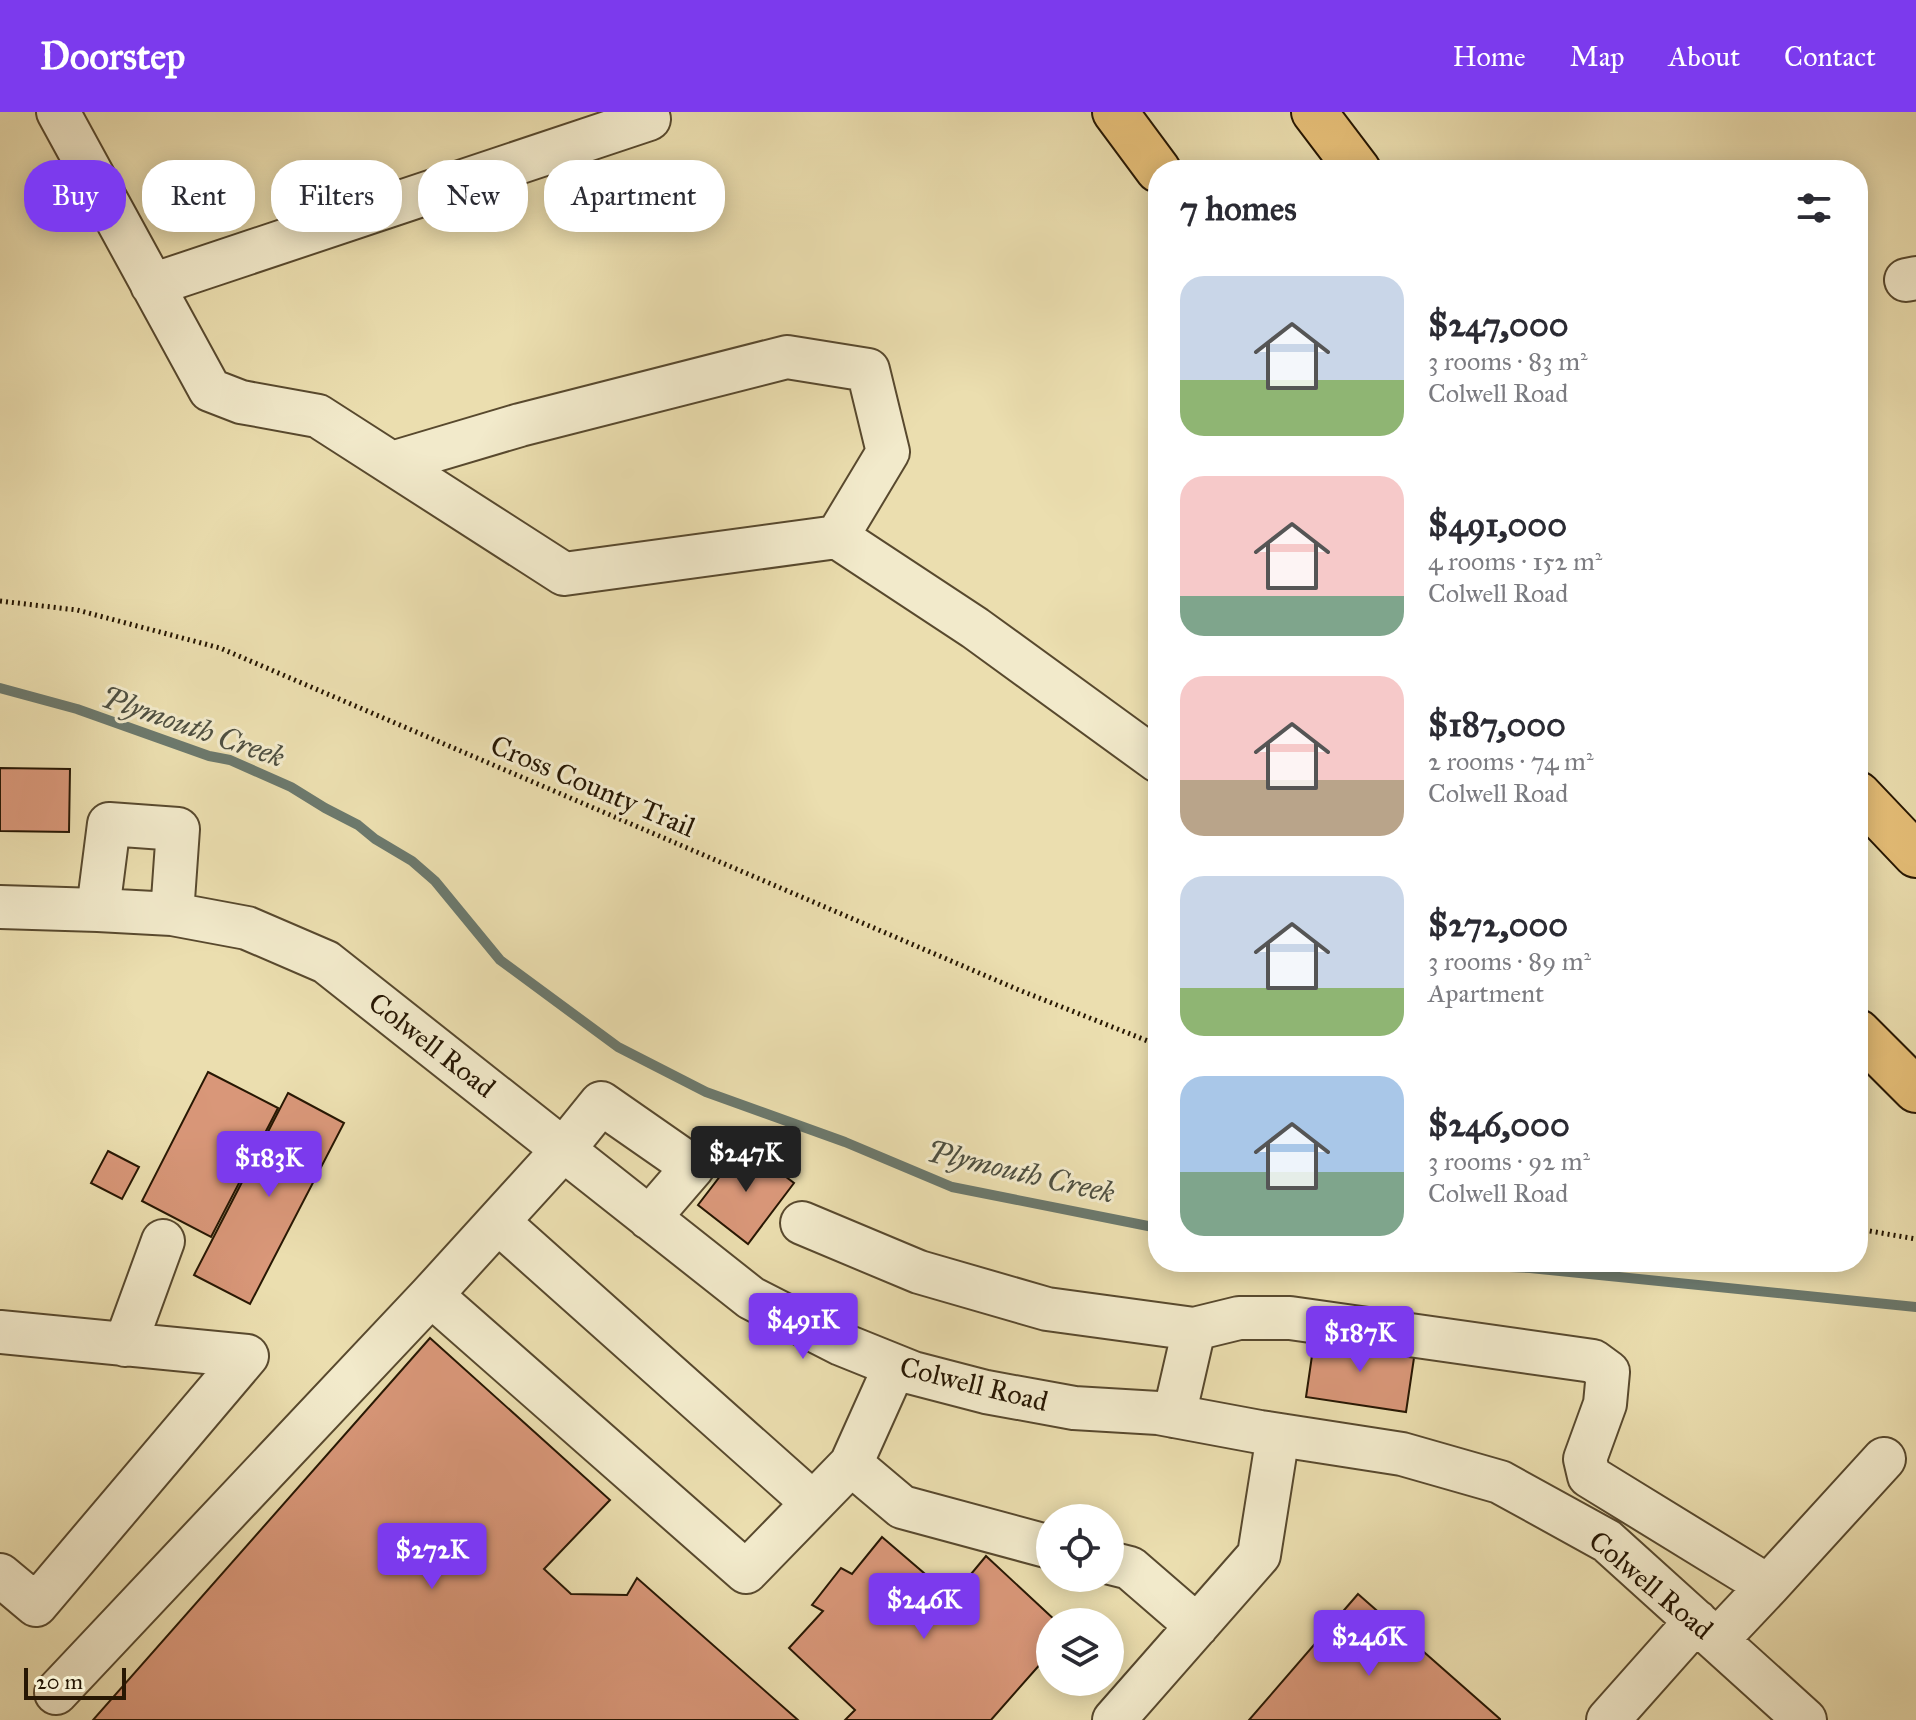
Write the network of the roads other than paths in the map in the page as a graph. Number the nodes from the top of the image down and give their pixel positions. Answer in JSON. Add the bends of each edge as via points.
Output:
{"nodes":[{"id":1,"x":58,"y":112,"type":"edge"},
{"id":2,"x":1115,"y":112,"type":"edge"},
{"id":3,"x":1314,"y":112,"type":"edge"},
{"id":4,"x":649,"y":119,"type":"dead end"},
{"id":5,"x":1151,"y":160,"type":"edge"},
{"id":6,"x":1350,"y":160,"type":"edge"},
{"id":7,"x":152,"y":285,"type":"junction"},
{"id":8,"x":392,"y":463,"type":"junction"},
{"id":9,"x":837,"y":537,"type":"junction"},
{"id":10,"x":1148,"y":754,"type":"edge"},
{"id":11,"x":1868,"y":805,"type":"edge"},
{"id":12,"x":1916,"y":855,"type":"edge"},
{"id":13,"x":0,"y":907,"type":"edge"},
{"id":14,"x":98,"y":910,"type":"junction"},
{"id":15,"x":172,"y":914,"type":"junction"},
{"id":16,"x":1868,"y":1042,"type":"edge"},
{"id":17,"x":1916,"y":1090,"type":"edge"},
{"id":18,"x":563,"y":1150,"type":"junction"},
{"id":19,"x":649,"y":1218,"type":"junction"},
{"id":20,"x":498,"y":1222,"type":"junction"},
{"id":21,"x":802,"y":1223,"type":"dead end"},
{"id":22,"x":163,"y":1241,"type":"dead end"},
{"id":23,"x":431,"y":1295,"type":"junction"},
{"id":24,"x":1194,"y":1329,"type":"junction"},
{"id":25,"x":0,"y":1332,"type":"edge"},
{"id":26,"x":125,"y":1345,"type":"junction"},
{"id":27,"x":895,"y":1366,"type":"junction"},
{"id":28,"x":1174,"y":1416,"type":"junction"},
{"id":29,"x":1278,"y":1435,"type":"junction"},
{"id":30,"x":1884,"y":1459,"type":"dead end"},
{"id":31,"x":851,"y":1464,"type":"junction"},
{"id":32,"x":813,"y":1503,"type":"junction"},
{"id":33,"x":1036,"y":1543,"type":"edge"},
{"id":34,"x":1124,"y":1566,"type":"edge"},
{"id":35,"x":0,"y":1575,"type":"edge"},
{"id":36,"x":1768,"y":1586,"type":"junction"},
{"id":37,"x":1197,"y":1626,"type":"junction"},
{"id":38,"x":1707,"y":1631,"type":"junction"},
{"id":39,"x":56,"y":1693,"type":"dead end"},
{"id":40,"x":1114,"y":1720,"type":"edge"},
{"id":41,"x":1608,"y":1720,"type":"edge"},
{"id":42,"x":1805,"y":1720,"type":"edge"}],
"edges":[{"from":1,"to":7,"type":"street"},
{"from":2,"to":5,"type":"highway"},
{"from":3,"to":6,"type":"highway"},
{"from":4,"to":7,"type":"street"},
{"from":7,"to":8,"type":"street","via":[[210,390],[241,402],[318,416]]},
{"from":8,"to":9,"type":"street","via":[[564,574]]},
{"from":8,"to":9,"type":"street","via":[[787,357],[868,370],[888,452]]},
{"from":9,"to":10,"type":"street","via":[[975,628]]},
{"from":11,"to":12,"type":"highway"},
{"from":13,"to":14,"type":"street","name":"Colwell Road"},
{"from":14,"to":15,"type":"street","name":"Colwell Road"},
{"from":14,"to":15,"type":"street","via":[[109,824],[178,829]]},
{"from":15,"to":18,"type":"street","name":"Colwell Road","via":[[247,928],[326,962]]},
{"from":16,"to":17,"type":"highway"},
{"from":18,"to":19,"type":"street","name":"Colwell Road"},
{"from":18,"to":19,"type":"street","via":[[601,1103],[693,1167]]},
{"from":18,"to":20,"type":"street"},
{"from":19,"to":27,"type":"street","name":"Colwell Road","via":[[751,1298]]},
{"from":20,"to":23,"type":"street"},
{"from":20,"to":32,"type":"street"},
{"from":21,"to":24,"type":"street","via":[[919,1272],[1047,1309]]},
{"from":22,"to":26,"type":"street"},
{"from":23,"to":32,"type":"street","via":[[746,1572]]},
{"from":23,"to":39,"type":"street"},
{"from":24,"to":28,"type":"street"},
{"from":24,"to":36,"type":"street","via":[[1239,1318],[1290,1318],[1593,1361],[1608,1372],[1605,1404],[1585,1459],[1589,1476]]},
{"from":25,"to":26,"type":"street"},
{"from":26,"to":35,"type":"street","via":[[247,1356],[36,1605]]},
{"from":27,"to":28,"type":"street","name":"Colwell Road","via":[[986,1392],[1074,1408]]},
{"from":27,"to":31,"type":"street"},
{"from":28,"to":29,"type":"street","name":"Colwell Road"},
{"from":29,"to":37,"type":"street","via":[[1259,1555]]},
{"from":29,"to":38,"type":"street","name":"Colwell Road","via":[[1402,1454],[1500,1482],[1607,1541]]},
{"from":30,"to":36,"type":"street"},
{"from":31,"to":32,"type":"street"},
{"from":31,"to":33,"type":"street","via":[[902,1507]]},
{"from":34,"to":37,"type":"street"},
{"from":36,"to":38,"type":"street"},
{"from":37,"to":40,"type":"street"},
{"from":38,"to":41,"type":"street"},
{"from":38,"to":42,"type":"street","name":"Colwell Road"}]}
